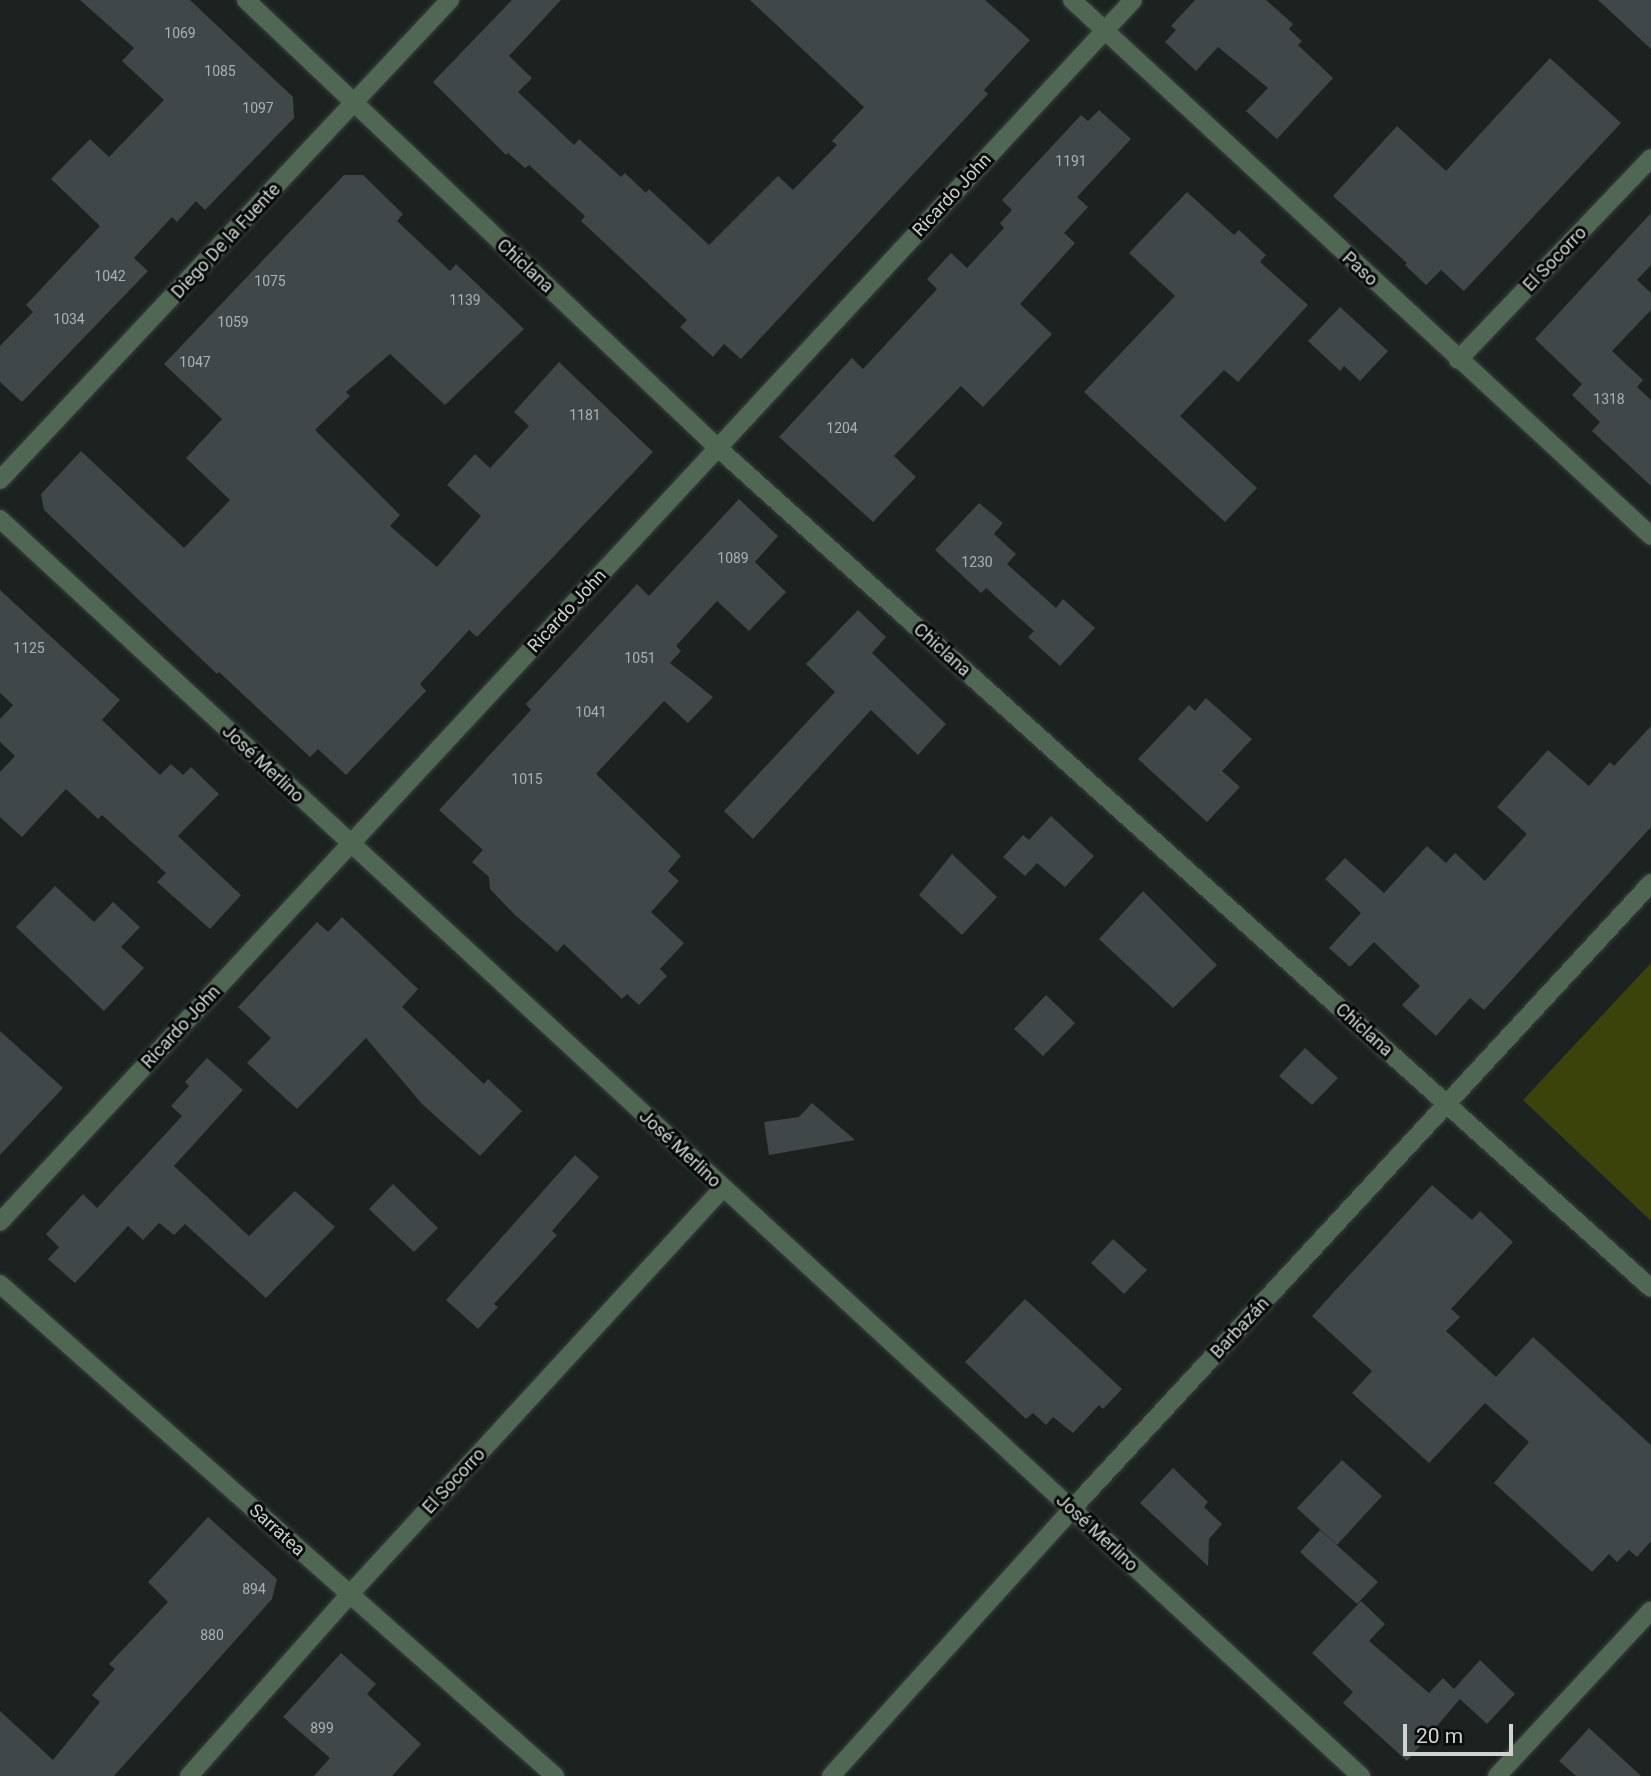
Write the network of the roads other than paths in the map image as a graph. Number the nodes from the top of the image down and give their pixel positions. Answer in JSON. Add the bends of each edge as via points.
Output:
{"nodes":[{"id":1,"x":246,"y":0,"type":"edge"},
{"id":2,"x":450,"y":0,"type":"edge"},
{"id":3,"x":1072,"y":0,"type":"edge"},
{"id":4,"x":1133,"y":0,"type":"edge"},
{"id":5,"x":1105,"y":31,"type":"junction"},
{"id":6,"x":355,"y":104,"type":"junction"},
{"id":7,"x":1651,"y":158,"type":"edge"},
{"id":8,"x":1458,"y":360,"type":"junction"},
{"id":9,"x":718,"y":448,"type":"junction"},
{"id":10,"x":0,"y":480,"type":"edge"},
{"id":11,"x":0,"y":519,"type":"edge"},
{"id":12,"x":1651,"y":536,"type":"edge"},
{"id":13,"x":350,"y":844,"type":"junction"},
{"id":14,"x":1651,"y":883,"type":"edge"},
{"id":15,"x":1447,"y":1105,"type":"junction"},
{"id":16,"x":723,"y":1188,"type":"junction"},
{"id":17,"x":0,"y":1222,"type":"edge"},
{"id":18,"x":0,"y":1284,"type":"edge"},
{"id":19,"x":1651,"y":1287,"type":"edge"},
{"id":20,"x":1072,"y":1510,"type":"junction"},
{"id":21,"x":350,"y":1594,"type":"junction"},
{"id":22,"x":1651,"y":1610,"type":"edge"},
{"id":23,"x":189,"y":1776,"type":"edge"},
{"id":24,"x":555,"y":1776,"type":"edge"},
{"id":25,"x":831,"y":1776,"type":"edge"},
{"id":26,"x":1361,"y":1776,"type":"edge"},
{"id":27,"x":1497,"y":1776,"type":"edge"}],
"edges":[{"from":1,"to":6,"type":"street","name":"Chiclana"},
{"from":2,"to":6,"type":"street","name":"Diego De la Fuente"},
{"from":3,"to":5,"type":"street","name":"Paso"},
{"from":4,"to":5,"type":"street","name":"Ricardo John"},
{"from":5,"to":8,"type":"street","name":"Paso"},
{"from":5,"to":9,"type":"street","name":"Ricardo John"},
{"from":6,"to":9,"type":"street","name":"Chiclana"},
{"from":6,"to":10,"type":"street","name":"Diego De la Fuente"},
{"from":7,"to":8,"type":"street","name":"El Socorro"},
{"from":8,"to":12,"type":"street","name":"Paso"},
{"from":9,"to":13,"type":"street","name":"Ricardo John"},
{"from":9,"to":15,"type":"street","name":"Chiclana"},
{"from":11,"to":13,"type":"street","name":"José Merlino"},
{"from":13,"to":16,"type":"street","name":"José Merlino"},
{"from":13,"to":17,"type":"street","name":"Ricardo John"},
{"from":14,"to":15,"type":"street","name":"Barbazán"},
{"from":15,"to":19,"type":"street","name":"Chiclana"},
{"from":15,"to":20,"type":"street","name":"Barbazán"},
{"from":16,"to":20,"type":"street","name":"José Merlino"},
{"from":16,"to":21,"type":"street","name":"El Socorro"},
{"from":18,"to":21,"type":"street","name":"Sarratea"},
{"from":20,"to":25,"type":"street","name":"Barbazán"},
{"from":20,"to":26,"type":"street","name":"José Merlino"},
{"from":21,"to":23,"type":"street","name":"El Socorro"},
{"from":21,"to":24,"type":"street","name":"Sarratea"},
{"from":22,"to":27,"type":"street"}]}
